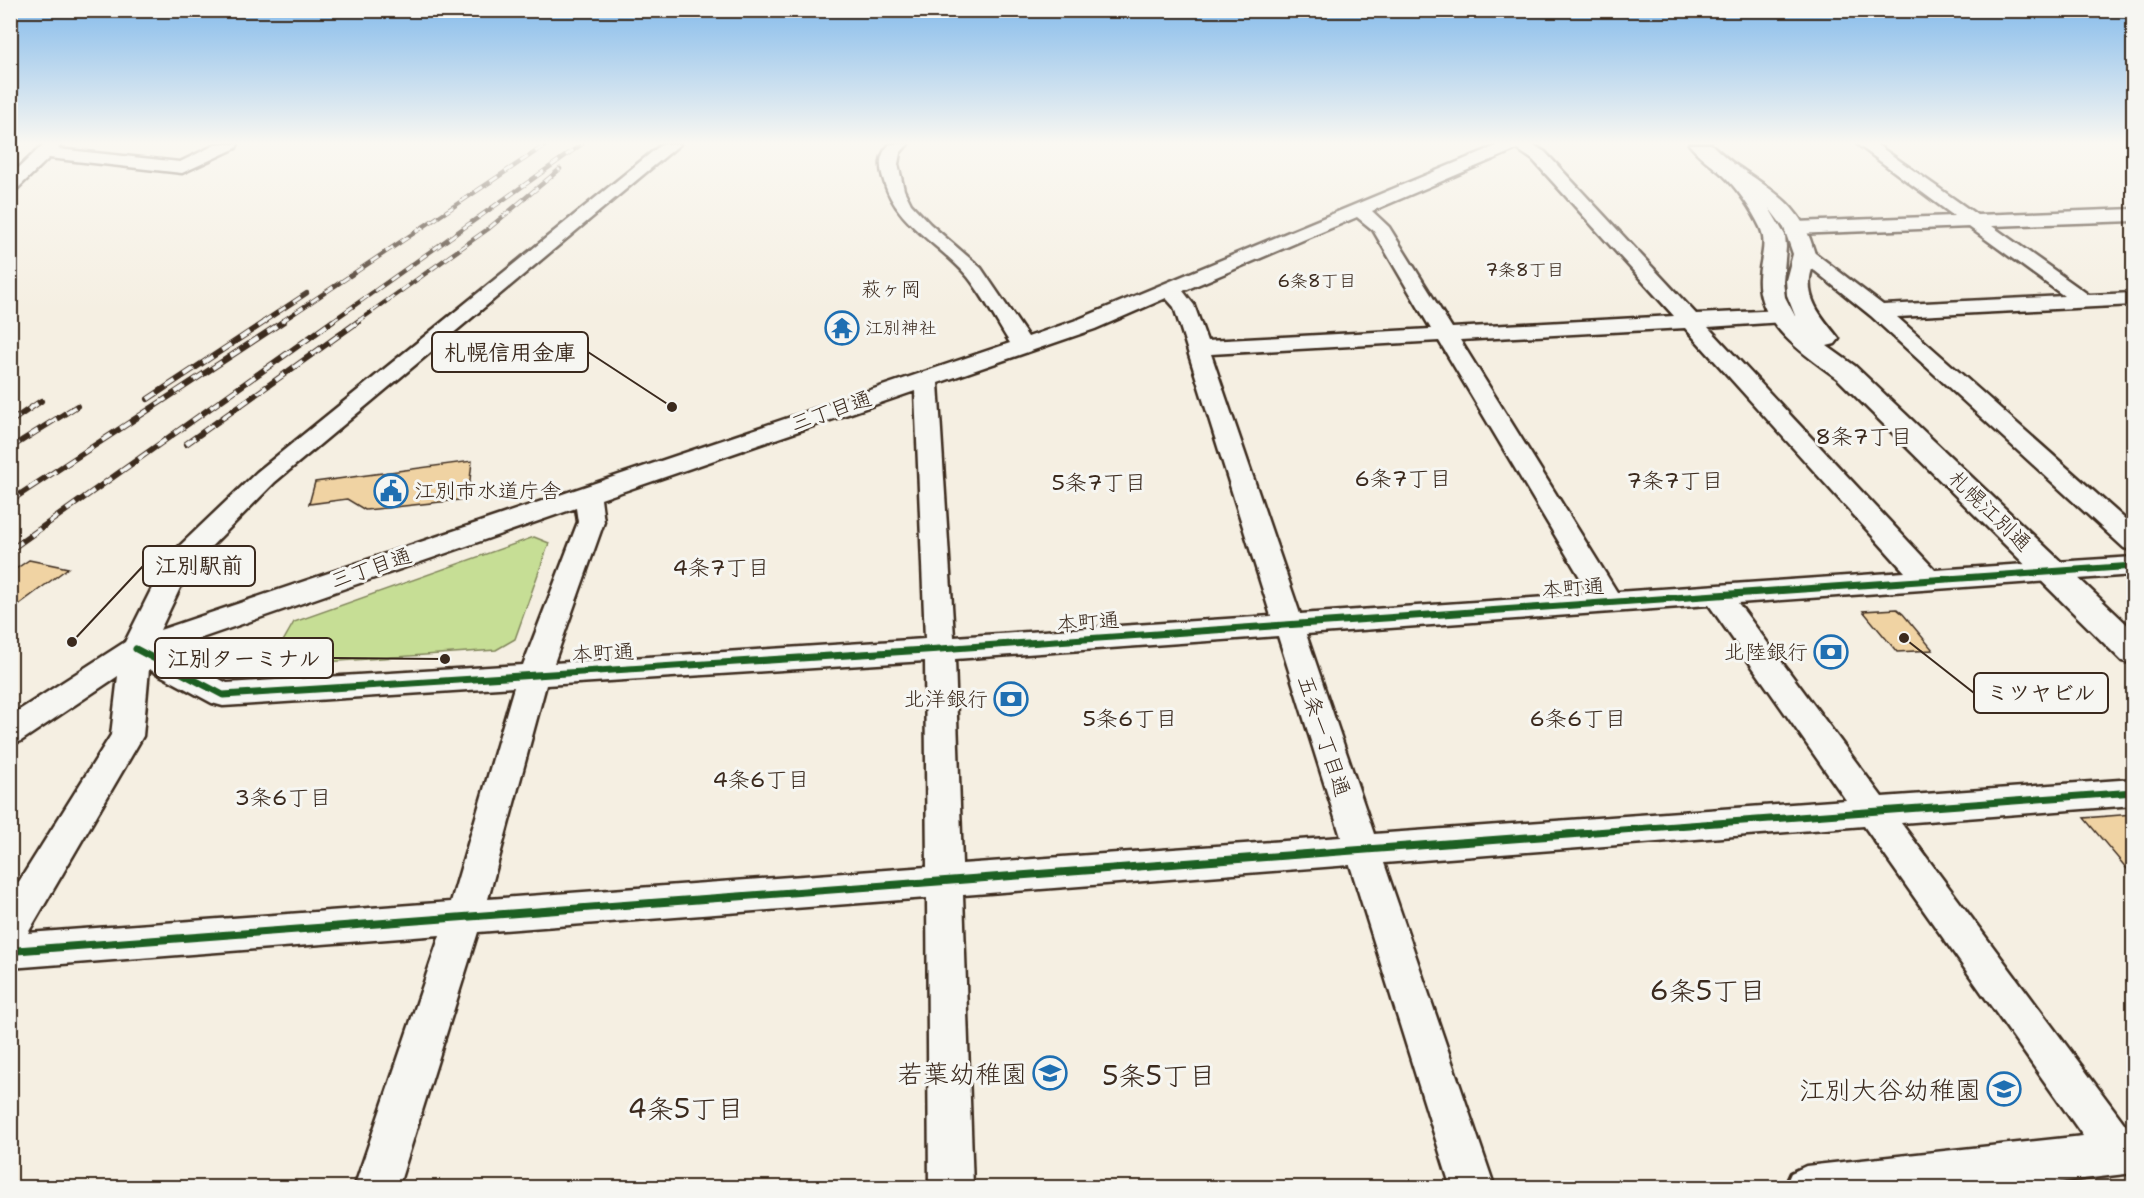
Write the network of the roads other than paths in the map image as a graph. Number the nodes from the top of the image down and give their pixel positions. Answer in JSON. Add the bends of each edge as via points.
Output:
{"nodes":[{"id":1,"x":604,"y":200,"type":"edge"},
{"id":2,"x":898,"y":200,"type":"edge"},
{"id":3,"x":1383,"y":200,"type":"edge"},
{"id":4,"x":1579,"y":200,"type":"edge"},
{"id":5,"x":1752,"y":200,"type":"edge"},
{"id":6,"x":1773,"y":200,"type":"edge"},
{"id":7,"x":1943,"y":200,"type":"edge"},
{"id":8,"x":1359,"y":210,"type":"junction"},
{"id":9,"x":2133,"y":215,"type":"edge"},
{"id":10,"x":1973,"y":221,"type":"junction"},
{"id":11,"x":1796,"y":228,"type":"junction"},
{"id":12,"x":1804,"y":254,"type":"junction"},
{"id":13,"x":1169,"y":289,"type":"junction"},
{"id":14,"x":2133,"y":299,"type":"edge"},
{"id":15,"x":2084,"y":301,"type":"junction"},
{"id":16,"x":1878,"y":312,"type":"junction"},
{"id":17,"x":1783,"y":316,"type":"junction"},
{"id":18,"x":1689,"y":321,"type":"junction"},
{"id":19,"x":1446,"y":334,"type":"junction"},
{"id":20,"x":1023,"y":345,"type":"junction"},
{"id":21,"x":1198,"y":348,"type":"junction"},
{"id":22,"x":1846,"y":372,"type":"junction"},
{"id":23,"x":926,"y":379,"type":"junction"},
{"id":24,"x":587,"y":494,"type":"junction"},
{"id":25,"x":2133,"y":542,"type":"edge"},
{"id":26,"x":2133,"y":566,"type":"edge"},
{"id":27,"x":2052,"y":571,"type":"junction"},
{"id":28,"x":1928,"y":580,"type":"junction"},
{"id":29,"x":1717,"y":595,"type":"junction"},
{"id":30,"x":1609,"y":602,"type":"junction"},
{"id":31,"x":1288,"y":625,"type":"junction"},
{"id":32,"x":136,"y":649,"type":"junction"},
{"id":33,"x":940,"y":650,"type":"junction"},
{"id":34,"x":2133,"y":652,"type":"edge"},
{"id":35,"x":534,"y":675,"type":"junction"},
{"id":36,"x":10,"y":732,"type":"edge"},
{"id":37,"x":2133,"y":792,"type":"edge"},
{"id":38,"x":1872,"y":810,"type":"junction"},
{"id":39,"x":1361,"y":849,"type":"junction"},
{"id":40,"x":945,"y":879,"type":"junction"},
{"id":41,"x":465,"y":916,"type":"junction"},
{"id":42,"x":10,"y":928,"type":"edge"},
{"id":43,"x":10,"y":951,"type":"edge"},
{"id":44,"x":2126,"y":1152,"type":"edge"},
{"id":45,"x":376,"y":1188,"type":"edge"},
{"id":46,"x":951,"y":1188,"type":"edge"},
{"id":47,"x":1473,"y":1188,"type":"edge"},
{"id":48,"x":1806,"y":1188,"type":"edge"}],
"edges":[{"from":1,"to":32,"type":"street","via":[[246,494],[177,564]]},
{"from":2,"to":20,"type":"street","via":[[914,220],[975,273]]},
{"from":3,"to":8,"type":"street","name":"三丁目通"},
{"from":4,"to":18,"type":"street"},
{"from":5,"to":17,"type":"highway","name":"札幌江別通","via":[[1775,237],[1771,281]]},
{"from":6,"to":11,"type":"highway","name":"札幌江別通"},
{"from":7,"to":10,"type":"street"},
{"from":8,"to":13,"type":"street","name":"三丁目通"},
{"from":8,"to":19,"type":"street","via":[[1380,227]]},
{"from":9,"to":10,"type":"street"},
{"from":10,"to":11,"type":"street"},
{"from":10,"to":15,"type":"street"},
{"from":11,"to":12,"type":"highway","name":"札幌江別通"},
{"from":12,"to":16,"type":"street"},
{"from":12,"to":22,"type":"highway","name":"札幌江別通","via":[[1799,295],[1806,314]]},
{"from":13,"to":20,"type":"street","name":"三丁目通","via":[[1087,324]]},
{"from":13,"to":21,"type":"street","name":"五条一丁目通","via":[[1184,305]]},
{"from":14,"to":15,"type":"street"},
{"from":15,"to":16,"type":"street"},
{"from":16,"to":25,"type":"street"},
{"from":17,"to":18,"type":"street"},
{"from":17,"to":22,"type":"highway","name":"札幌江別通","via":[[1806,343]]},
{"from":18,"to":19,"type":"street"},
{"from":18,"to":28,"type":"street"},
{"from":19,"to":21,"type":"street"},
{"from":19,"to":30,"type":"street"},
{"from":20,"to":23,"type":"street","name":"三丁目通"},
{"from":21,"to":31,"type":"street","name":"五条一丁目通"},
{"from":22,"to":27,"type":"highway","name":"札幌江別通"},
{"from":23,"to":24,"type":"street","name":"三丁目通"},
{"from":23,"to":33,"type":"street"},
{"from":24,"to":32,"type":"street","name":"三丁目通"},
{"from":24,"to":35,"type":"street","via":[[591,522]]},
{"from":26,"to":27,"type":"street","name":"本町通"},
{"from":27,"to":28,"type":"street","name":"本町通"},
{"from":27,"to":34,"type":"highway","name":"札幌江別通"},
{"from":28,"to":29,"type":"street","name":"本町通"},
{"from":29,"to":30,"type":"street","name":"本町通"},
{"from":29,"to":38,"type":"street"},
{"from":30,"to":31,"type":"street","name":"本町通"},
{"from":31,"to":33,"type":"street","name":"本町通"},
{"from":31,"to":39,"type":"street","name":"五条一丁目通"},
{"from":32,"to":35,"type":"street","name":"本町通","via":[[223,695]]},
{"from":32,"to":36,"type":"street","name":"三丁目通"},
{"from":32,"to":42,"type":"street","via":[[127,736]]},
{"from":33,"to":35,"type":"street","name":"本町通"},
{"from":33,"to":40,"type":"street"},
{"from":35,"to":41,"type":"street"},
{"from":37,"to":38,"type":"street"},
{"from":38,"to":39,"type":"street"},
{"from":38,"to":44,"type":"street"},
{"from":39,"to":40,"type":"street"},
{"from":39,"to":47,"type":"street","name":"五条一丁目通"},
{"from":40,"to":41,"type":"street"},
{"from":40,"to":46,"type":"street"},
{"from":41,"to":43,"type":"street"},
{"from":41,"to":45,"type":"street"},
{"from":44,"to":48,"type":"street"}]}
